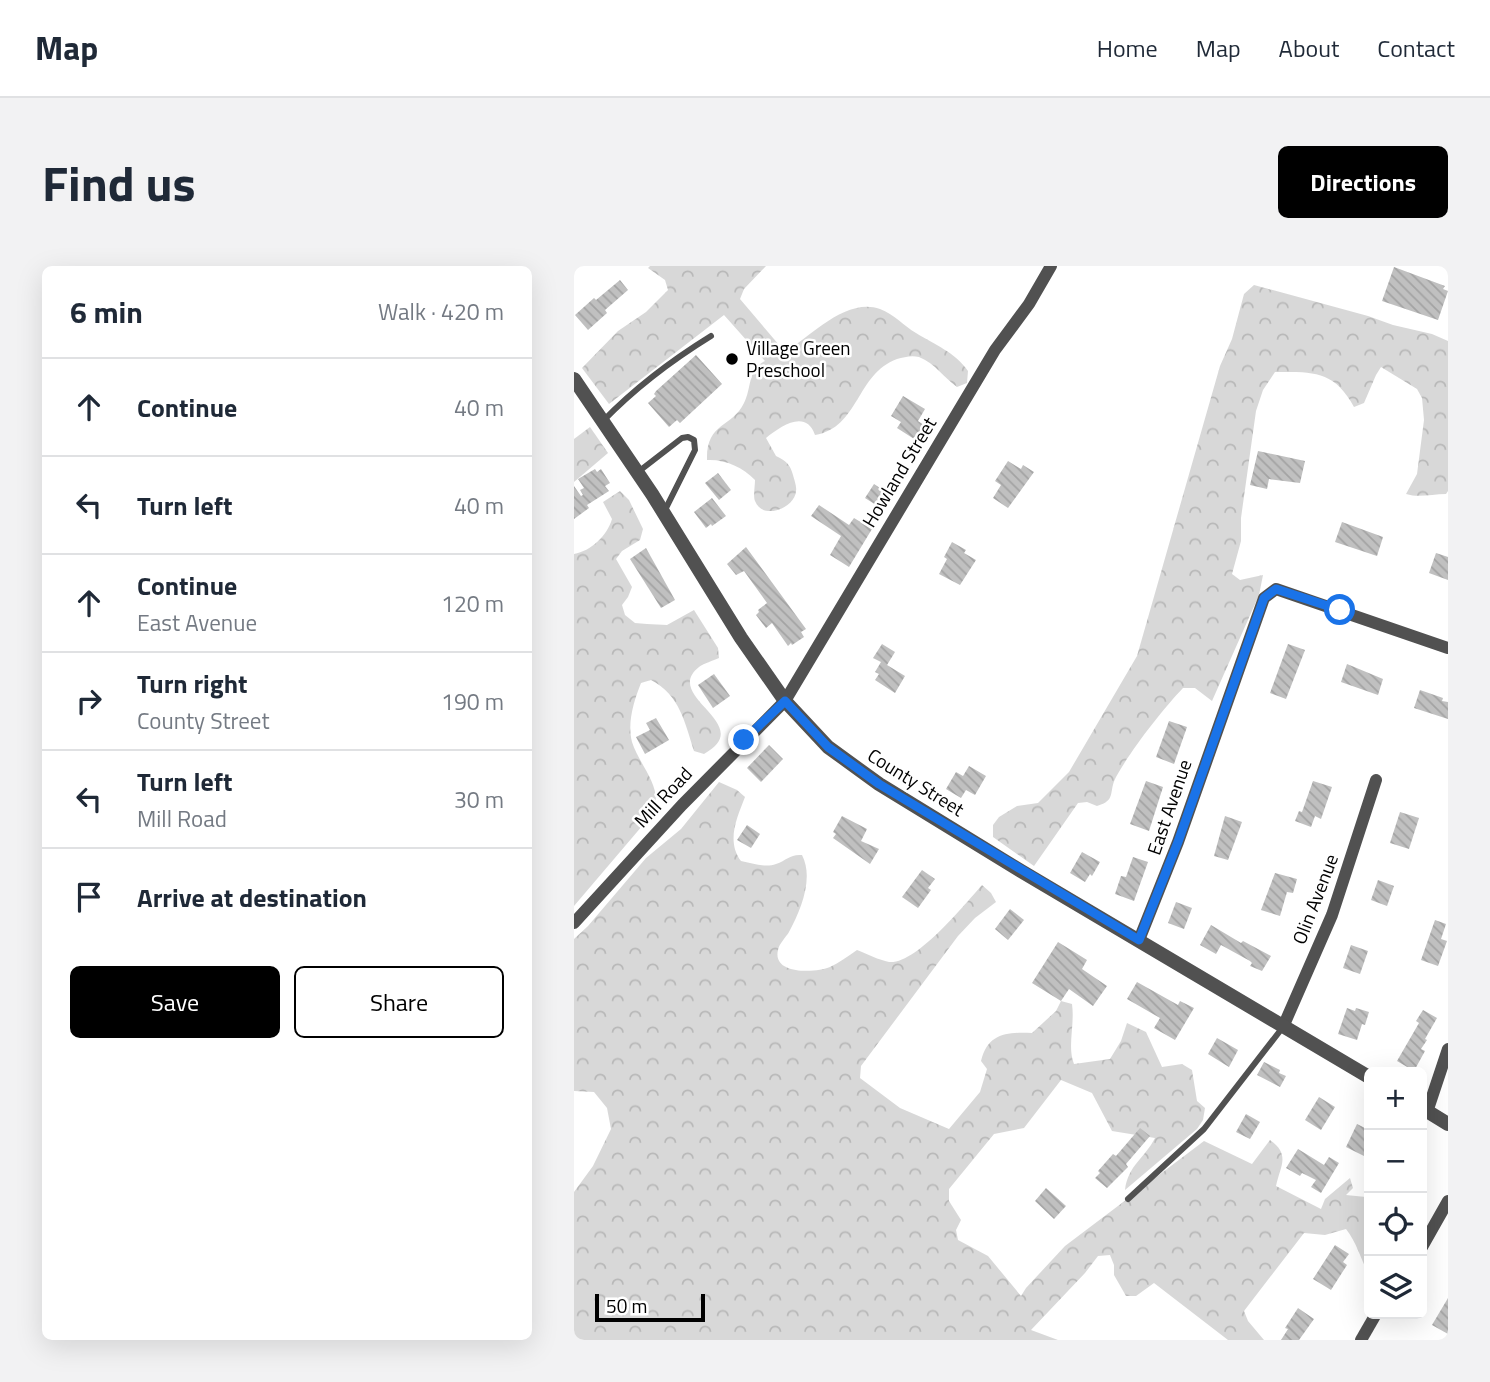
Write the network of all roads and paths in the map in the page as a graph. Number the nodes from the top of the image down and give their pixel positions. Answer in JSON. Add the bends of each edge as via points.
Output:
{"nodes":[{"id":1,"x":1051,"y":266,"type":"edge"},
{"id":2,"x":710,"y":336,"type":"dead end"},
{"id":3,"x":574,"y":379,"type":"edge"},
{"id":4,"x":603,"y":421,"type":"junction"},
{"id":5,"x":638,"y":472,"type":"junction"},
{"id":6,"x":664,"y":513,"type":"junction"},
{"id":7,"x":1448,"y":648,"type":"edge"},
{"id":8,"x":785,"y":701,"type":"junction"},
{"id":9,"x":1376,"y":780,"type":"dead end"},
{"id":10,"x":574,"y":923,"type":"edge"},
{"id":11,"x":1139,"y":940,"type":"junction"},
{"id":12,"x":1283,"y":1027,"type":"junction"},
{"id":13,"x":1448,"y":1049,"type":"edge"},
{"id":14,"x":1364,"y":1074,"type":"edge"},
{"id":15,"x":1427,"y":1102,"type":"edge"},
{"id":16,"x":1427,"y":1112,"type":"edge"},
{"id":17,"x":1448,"y":1124,"type":"edge"},
{"id":18,"x":1128,"y":1199,"type":"dead end"},
{"id":19,"x":1448,"y":1201,"type":"edge"},
{"id":20,"x":1427,"y":1238,"type":"edge"},
{"id":21,"x":1373,"y":1319,"type":"edge"},
{"id":22,"x":1361,"y":1340,"type":"edge"}],
"edges":[{"from":1,"to":8,"type":"street","name":"Howland Street","via":[[995,350]]},
{"from":2,"to":4,"type":"lane","via":[[626,397]]},
{"from":3,"to":4,"type":"street","name":"County Street"},
{"from":4,"to":5,"type":"street","name":"County Street"},
{"from":5,"to":6,"type":"street","name":"County Street"},
{"from":5,"to":6,"type":"lane","via":[[682,438],[694,440],[695,450]]},
{"from":6,"to":8,"type":"street","name":"County Street"},
{"from":7,"to":11,"type":"street","name":"East Avenue","via":[[1276,589],[1264,598]]},
{"from":8,"to":10,"type":"street","name":"Mill Road"},
{"from":8,"to":11,"type":"street","name":"County Street","via":[[828,747],[879,784]]},
{"from":9,"to":12,"type":"street","name":"Olin Avenue","via":[[1332,915]]},
{"from":11,"to":12,"type":"street","name":"County Street"},
{"from":12,"to":14,"type":"street","name":"County Street"},
{"from":12,"to":18,"type":"lane","via":[[1204,1129]]},
{"from":13,"to":15,"type":"street"},
{"from":16,"to":17,"type":"street"},
{"from":19,"to":20,"type":"street"},
{"from":21,"to":22,"type":"street"}]}
